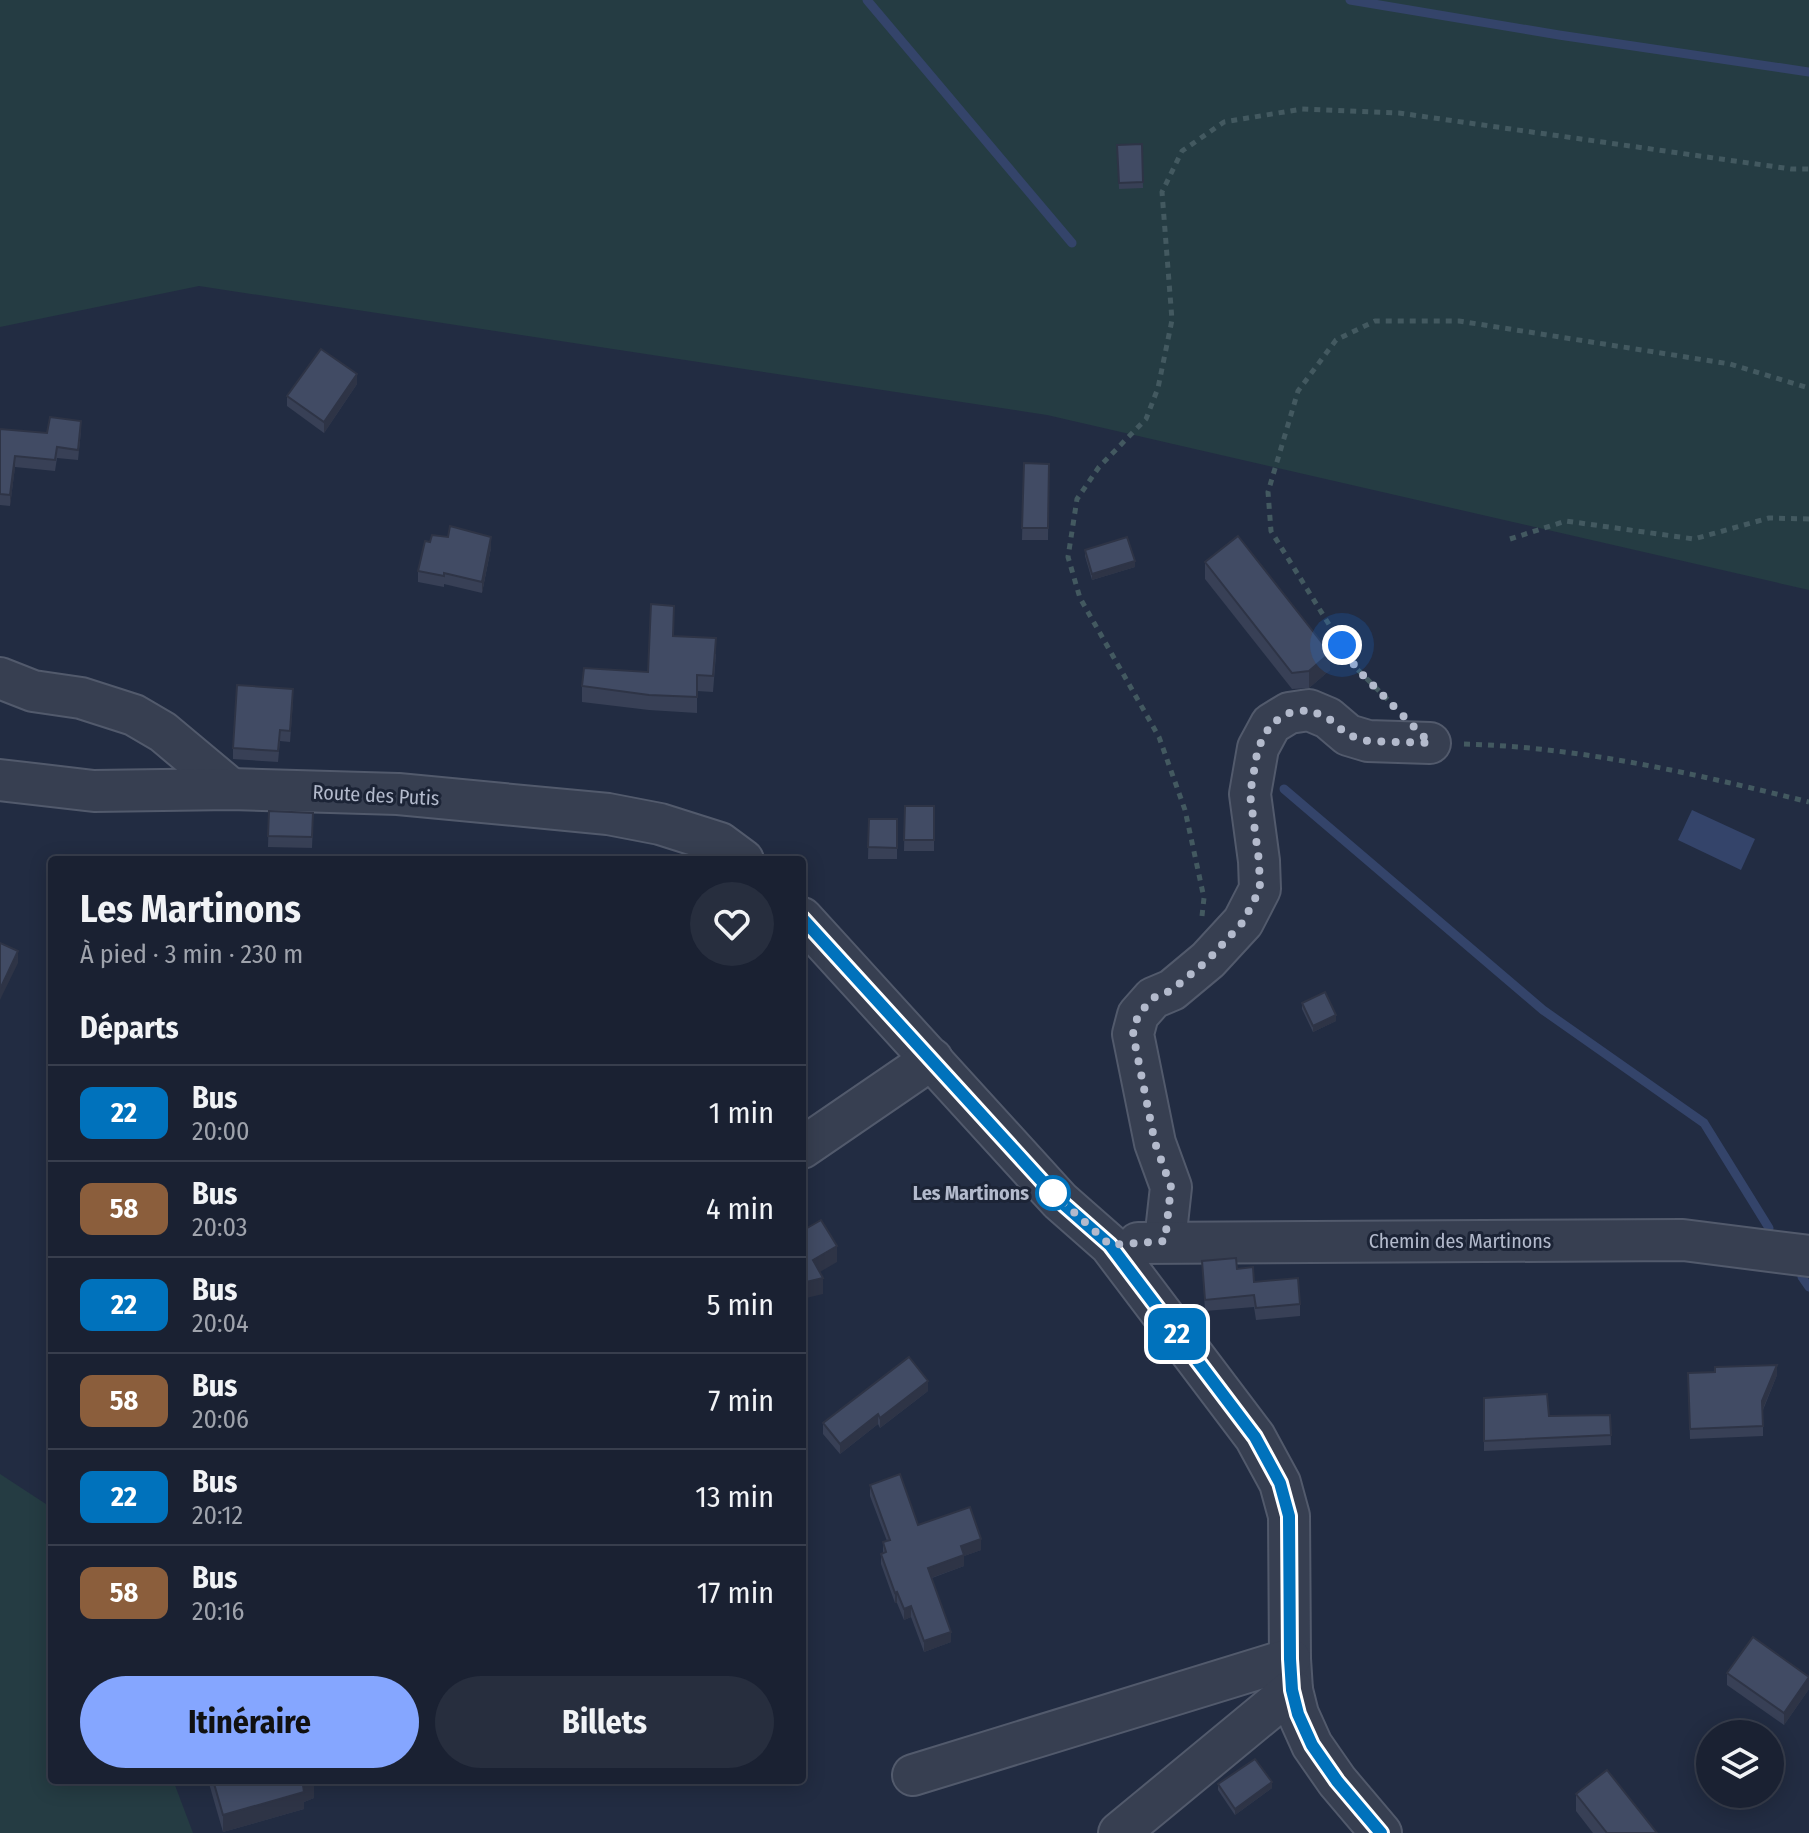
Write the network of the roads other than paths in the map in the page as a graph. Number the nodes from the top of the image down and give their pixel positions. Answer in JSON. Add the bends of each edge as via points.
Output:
{"nodes":[{"id":1,"x":0,"y":678,"type":"edge"},
{"id":2,"x":1430,"y":743,"type":"road end"},
{"id":3,"x":0,"y":780,"type":"edge"},
{"id":4,"x":231,"y":789,"type":"junction"},
{"id":5,"x":738,"y":856,"type":"edge"},
{"id":6,"x":806,"y":922,"type":"edge"},
{"id":7,"x":932,"y":1059,"type":"junction"},
{"id":8,"x":806,"y":1145,"type":"edge"},
{"id":9,"x":1165,"y":1241,"type":"junction"},
{"id":10,"x":1110,"y":1245,"type":"junction"},
{"id":11,"x":1809,"y":1256,"type":"edge"},
{"id":12,"x":1291,"y":1674,"type":"junction"},
{"id":13,"x":913,"y":1775,"type":"dead end"},
{"id":14,"x":1119,"y":1833,"type":"edge"},
{"id":15,"x":1381,"y":1833,"type":"edge"}],
"edges":[{"from":1,"to":4,"type":"street","via":[[134,715],[163,732]]},
{"from":2,"to":9,"type":"street","via":[[1368,741],[1309,710],[1289,713],[1271,724],[1258,748],[1250,794],[1260,889],[1243,922],[1197,969],[1153,998],[1138,1015],[1133,1034],[1155,1143],[1171,1187]]},
{"from":3,"to":4,"type":"street","name":"Route des Putis","via":[[94,791]]},
{"from":4,"to":5,"type":"street","name":"Route des Putis","via":[[398,794],[608,814],[720,843]]},
{"from":6,"to":7,"type":"street"},
{"from":7,"to":8,"type":"street"},
{"from":7,"to":10,"type":"street","via":[[1060,1201]]},
{"from":9,"to":10,"type":"street","name":"Chemin des Martinons"},
{"from":9,"to":11,"type":"street","name":"Chemin des Martinons","via":[[1683,1240]]},
{"from":10,"to":12,"type":"street","via":[[1255,1437],[1280,1483],[1289,1516]]},
{"from":12,"to":13,"type":"street"},
{"from":12,"to":14,"type":"street"},
{"from":12,"to":15,"type":"street","via":[[1298,1714],[1312,1745]]}]}
